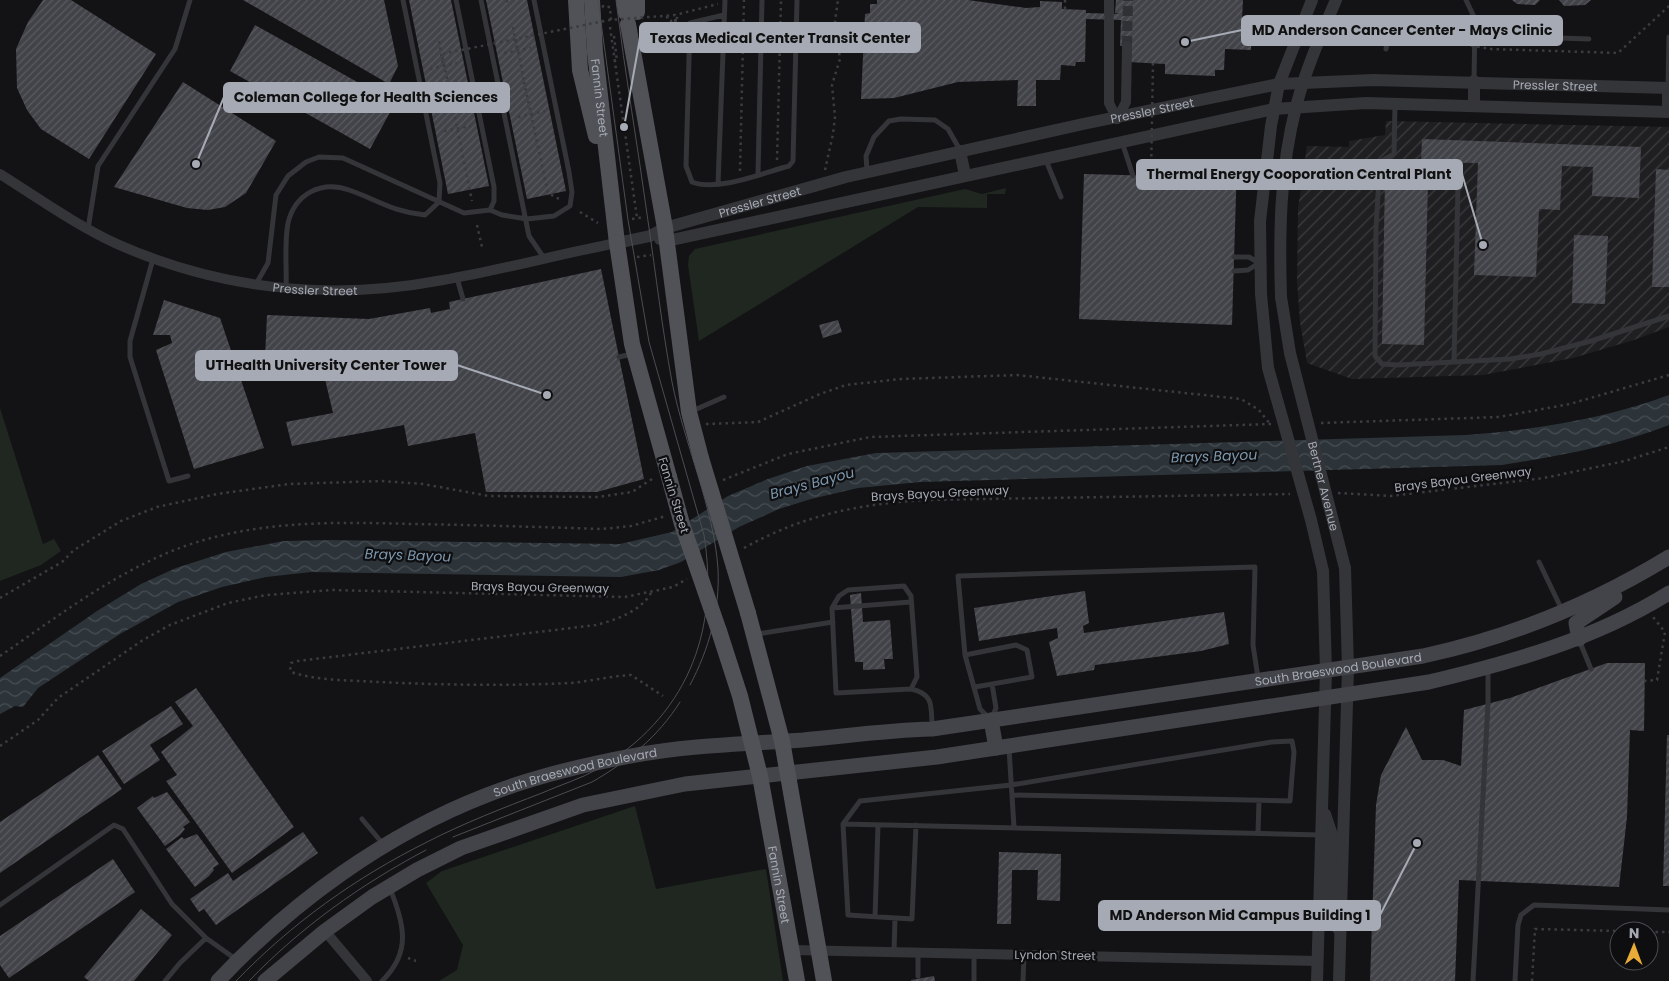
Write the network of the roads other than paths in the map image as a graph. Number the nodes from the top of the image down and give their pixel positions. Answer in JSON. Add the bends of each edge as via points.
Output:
{"nodes":[{"id":1,"x":190,"y":0,"type":"edge"},
{"id":2,"x":403,"y":0,"type":"edge"},
{"id":3,"x":456,"y":0,"type":"edge"},
{"id":4,"x":481,"y":0,"type":"edge"},
{"id":5,"x":534,"y":0,"type":"edge"},
{"id":6,"x":576,"y":0,"type":"edge"},
{"id":7,"x":762,"y":0,"type":"edge"},
{"id":8,"x":797,"y":0,"type":"edge"},
{"id":9,"x":1109,"y":0,"type":"edge"},
{"id":10,"x":1312,"y":0,"type":"edge"},
{"id":11,"x":1336,"y":0,"type":"edge"},
{"id":12,"x":1466,"y":0,"type":"edge"},
{"id":13,"x":725,"y":1,"type":"edge"},
{"id":14,"x":597,"y":2,"type":"edge"},
{"id":15,"x":629,"y":12,"type":"edge"},
{"id":16,"x":724,"y":15,"type":"junction"},
{"id":17,"x":1476,"y":35,"type":"junction"},
{"id":18,"x":1669,"y":36,"type":"edge"},
{"id":19,"x":1589,"y":39,"type":"dead end"},
{"id":20,"x":1127,"y":46,"type":"tunnel mouth"},
{"id":21,"x":1386,"y":49,"type":"dead end"},
{"id":22,"x":1305,"y":82,"type":"junction"},
{"id":23,"x":1474,"y":82,"type":"junction"},
{"id":24,"x":1279,"y":84,"type":"junction"},
{"id":25,"x":1668,"y":88,"type":"edge"},
{"id":26,"x":1395,"y":104,"type":"junction"},
{"id":27,"x":1474,"y":105,"type":"junction"},
{"id":28,"x":1296,"y":107,"type":"junction"},
{"id":29,"x":1274,"y":109,"type":"junction"},
{"id":30,"x":1668,"y":112,"type":"edge"},
{"id":31,"x":1117,"y":119,"type":"junction"},
{"id":32,"x":1122,"y":142,"type":"junction"},
{"id":33,"x":960,"y":150,"type":"junction"},
{"id":34,"x":1045,"y":158,"type":"junction"},
{"id":35,"x":868,"y":172,"type":"junction"},
{"id":36,"x":0,"y":174,"type":"edge"},
{"id":37,"x":758,"y":174,"type":"junction"},
{"id":38,"x":965,"y":175,"type":"junction"},
{"id":39,"x":1133,"y":176,"type":"dead end"},
{"id":40,"x":718,"y":184,"type":"junction"},
{"id":41,"x":815,"y":185,"type":"junction"},
{"id":42,"x":1458,"y":186,"type":"dead end"},
{"id":43,"x":1061,"y":197,"type":"dead end"},
{"id":44,"x":439,"y":202,"type":"junction"},
{"id":45,"x":613,"y":206,"type":"junction"},
{"id":46,"x":814,"y":208,"type":"junction"},
{"id":47,"x":490,"y":210,"type":"junction"},
{"id":48,"x":527,"y":219,"type":"junction"},
{"id":49,"x":88,"y":229,"type":"junction"},
{"id":50,"x":666,"y":235,"type":"junction"},
{"id":51,"x":617,"y":243,"type":"junction"},
{"id":52,"x":1234,"y":256,"type":"dead end"},
{"id":53,"x":544,"y":258,"type":"junction"},
{"id":54,"x":153,"y":259,"type":"junction"},
{"id":55,"x":1280,"y":263,"type":"junction"},
{"id":56,"x":1259,"y":264,"type":"junction"},
{"id":57,"x":1234,"y":271,"type":"dead end"},
{"id":58,"x":457,"y":277,"type":"junction"},
{"id":59,"x":255,"y":286,"type":"junction"},
{"id":60,"x":286,"y":289,"type":"junction"},
{"id":61,"x":463,"y":299,"type":"dead end"},
{"id":62,"x":1669,"y":316,"type":"edge"},
{"id":63,"x":1454,"y":362,"type":"junction"},
{"id":64,"x":724,"y":397,"type":"dead end"},
{"id":65,"x":690,"y":418,"type":"junction"},
{"id":66,"x":188,"y":476,"type":"dead end"},
{"id":67,"x":1669,"y":558,"type":"edge"},
{"id":68,"x":1539,"y":562,"type":"dead end"},
{"id":69,"x":1636,"y":577,"type":"junction"},
{"id":70,"x":1669,"y":593,"type":"edge"},
{"id":71,"x":911,"y":602,"type":"junction"},
{"id":72,"x":832,"y":608,"type":"junction"},
{"id":73,"x":1564,"y":613,"type":"junction"},
{"id":74,"x":833,"y":622,"type":"junction"},
{"id":75,"x":754,"y":634,"type":"junction"},
{"id":76,"x":1492,"y":639,"type":"junction"},
{"id":77,"x":1579,"y":639,"type":"junction"},
{"id":78,"x":965,"y":655,"type":"junction"},
{"id":79,"x":1494,"y":667,"type":"junction"},
{"id":80,"x":1348,"y":668,"type":"junction"},
{"id":81,"x":1591,"y":668,"type":"dead end"},
{"id":82,"x":1326,"y":671,"type":"junction"},
{"id":83,"x":1258,"y":681,"type":"junction"},
{"id":84,"x":992,"y":684,"type":"junction"},
{"id":85,"x":975,"y":687,"type":"junction"},
{"id":86,"x":911,"y":689,"type":"junction"},
{"id":87,"x":1348,"y":695,"type":"junction"},
{"id":88,"x":1325,"y":698,"type":"junction"},
{"id":89,"x":991,"y":720,"type":"junction"},
{"id":90,"x":932,"y":729,"type":"junction"},
{"id":91,"x":782,"y":741,"type":"junction"},
{"id":92,"x":752,"y":743,"type":"junction"},
{"id":93,"x":1002,"y":747,"type":"junction"},
{"id":94,"x":788,"y":774,"type":"junction"},
{"id":95,"x":760,"y":776,"type":"junction"},
{"id":96,"x":1011,"y":785,"type":"junction"},
{"id":97,"x":1012,"y":795,"type":"junction"},
{"id":98,"x":1259,"y":801,"type":"junction"},
{"id":99,"x":1322,"y":804,"type":"junction"},
{"id":100,"x":362,"y":819,"type":"dead end"},
{"id":101,"x":843,"y":824,"type":"junction"},
{"id":102,"x":878,"y":825,"type":"junction"},
{"id":103,"x":916,"y":825,"type":"junction"},
{"id":104,"x":1014,"y":827,"type":"junction"},
{"id":105,"x":1258,"y":833,"type":"junction"},
{"id":106,"x":1322,"y":834,"type":"junction"},
{"id":107,"x":385,"y":846,"type":"junction"},
{"id":108,"x":389,"y":887,"type":"junction"},
{"id":109,"x":0,"y":905,"type":"edge"},
{"id":110,"x":1669,"y":910,"type":"edge"},
{"id":111,"x":875,"y":917,"type":"junction"},
{"id":112,"x":896,"y":918,"type":"junction"},
{"id":113,"x":325,"y":931,"type":"junction"},
{"id":114,"x":1340,"y":931,"type":"junction"},
{"id":115,"x":206,"y":938,"type":"junction"},
{"id":116,"x":792,"y":950,"type":"junction"},
{"id":117,"x":819,"y":950,"type":"junction"},
{"id":118,"x":894,"y":952,"type":"junction"},
{"id":119,"x":918,"y":952,"type":"junction"},
{"id":120,"x":974,"y":953,"type":"junction"},
{"id":121,"x":1024,"y":955,"type":"junction"},
{"id":122,"x":237,"y":961,"type":"junction"},
{"id":123,"x":1318,"y":961,"type":"junction"},
{"id":124,"x":918,"y":976,"type":"dead end"},
{"id":125,"x":364,"y":980,"type":"edge"},
{"id":126,"x":165,"y":981,"type":"edge"},
{"id":127,"x":218,"y":981,"type":"edge"},
{"id":128,"x":265,"y":981,"type":"edge"},
{"id":129,"x":382,"y":981,"type":"edge"},
{"id":130,"x":797,"y":981,"type":"edge"},
{"id":131,"x":824,"y":981,"type":"edge"},
{"id":132,"x":974,"y":981,"type":"edge"},
{"id":133,"x":1023,"y":981,"type":"edge"},
{"id":134,"x":1317,"y":981,"type":"edge"},
{"id":135,"x":1339,"y":981,"type":"edge"},
{"id":136,"x":1472,"y":981,"type":"edge"},
{"id":137,"x":1515,"y":981,"type":"edge"}],
"edges":[{"from":1,"to":49,"type":"lane","via":[[175,49],[98,166]]},
{"from":2,"to":44,"type":"lane","via":[[440,183]]},
{"from":3,"to":47,"type":"lane","via":[[494,187]]},
{"from":4,"to":48,"type":"lane"},
{"from":5,"to":48,"type":"lane","via":[[572,192],[570,206],[554,216]]},
{"from":6,"to":45,"type":"main road","via":[[580,70]]},
{"from":7,"to":37,"type":"lane"},
{"from":8,"to":37,"type":"lane","via":[[793,161],[789,166]]},
{"from":9,"to":31,"type":"street","via":[[1108,103]]},
{"from":10,"to":24,"type":"street","name":"Bertner Avenue"},
{"from":11,"to":22,"type":"street","name":"Bertner Avenue"},
{"from":12,"to":17,"type":"lane","via":[[1475,19]]},
{"from":13,"to":16,"type":"lane"},
{"from":14,"to":45,"type":"main road","name":"Fannin Street","via":[[595,52]]},
{"from":15,"to":50,"type":"main road"},
{"from":16,"to":40,"type":"lane"},
{"from":16,"to":40,"type":"lane","via":[[690,23],[686,166],[692,182]]},
{"from":17,"to":19,"type":"lane"},
{"from":17,"to":21,"type":"lane","via":[[1391,19]]},
{"from":17,"to":23,"type":"lane"},
{"from":18,"to":25,"type":"lane"},
{"from":20,"to":31,"type":"street","via":[[1126,102]]},
{"from":22,"to":23,"type":"street","name":"Pressler Street"},
{"from":22,"to":24,"type":"street","name":"Pressler Street"},
{"from":22,"to":28,"type":"street","name":"Bertner Avenue"},
{"from":23,"to":25,"type":"street","name":"Pressler Street"},
{"from":23,"to":27,"type":"street"},
{"from":24,"to":29,"type":"street","name":"Bertner Avenue"},
{"from":24,"to":31,"type":"street","name":"Pressler Street"},
{"from":25,"to":30,"type":"street"},
{"from":26,"to":27,"type":"street","name":"Pressler Street"},
{"from":26,"to":28,"type":"street","name":"Pressler Street"},
{"from":26,"to":63,"type":"lane","via":[[1394,154],[1380,162],[1374,356],[1382,364]]},
{"from":27,"to":30,"type":"street","name":"Pressler Street"},
{"from":28,"to":29,"type":"street","name":"Pressler Street"},
{"from":28,"to":55,"type":"street","name":"Bertner Avenue","via":[[1282,191]]},
{"from":29,"to":32,"type":"street","name":"Pressler Street"},
{"from":29,"to":56,"type":"street","name":"Bertner Avenue","via":[[1264,179]]},
{"from":31,"to":32,"type":"street"},
{"from":31,"to":33,"type":"street","name":"Pressler Street"},
{"from":32,"to":34,"type":"street","name":"Pressler Street"},
{"from":32,"to":39,"type":"lane"},
{"from":33,"to":35,"type":"street","name":"Pressler Street"},
{"from":33,"to":35,"type":"lane","via":[[948,129],[935,120],[889,121],[874,137],[866,156]]},
{"from":33,"to":38,"type":"street"},
{"from":34,"to":38,"type":"street","name":"Pressler Street"},
{"from":34,"to":43,"type":"lane"},
{"from":35,"to":41,"type":"street","name":"Pressler Street"},
{"from":36,"to":49,"type":"street","name":"Pressler Street"},
{"from":37,"to":40,"type":"lane"},
{"from":38,"to":46,"type":"street","name":"Pressler Street"},
{"from":41,"to":46,"type":"street"},
{"from":41,"to":50,"type":"street","name":"Pressler Street"},
{"from":42,"to":63,"type":"lane"},
{"from":44,"to":47,"type":"lane","via":[[464,213]]},
{"from":44,"to":59,"type":"lane","via":[[343,158],[320,157],[306,162],[288,176],[276,195],[268,262]]},
{"from":44,"to":60,"type":"lane","via":[[425,215],[404,213],[348,190],[334,186],[317,188],[296,204],[288,224]]},
{"from":45,"to":51,"type":"main road","name":"Fannin Street"},
{"from":46,"to":50,"type":"street","name":"Pressler Street"},
{"from":47,"to":48,"type":"lane"},
{"from":48,"to":53,"type":"lane","via":[[529,236]]},
{"from":49,"to":54,"type":"street","name":"Pressler Street"},
{"from":50,"to":51,"type":"street","name":"Pressler Street"},
{"from":50,"to":65,"type":"main road"},
{"from":51,"to":53,"type":"street","name":"Pressler Street"},
{"from":51,"to":92,"type":"main road","name":"Fannin Street","bridge":true,"via":[[627,355]]},
{"from":52,"to":56,"type":"lane","via":[[1249,257]]},
{"from":53,"to":58,"type":"street","name":"Pressler Street"},
{"from":54,"to":59,"type":"street","name":"Pressler Street"},
{"from":54,"to":66,"type":"lane","via":[[130,341],[130,357],[168,481]]},
{"from":55,"to":56,"type":"street"},
{"from":55,"to":80,"type":"street","name":"Bertner Avenue","bridge":true,"via":[[1281,297],[1290,353],[1345,568]]},
{"from":56,"to":57,"type":"lane","via":[[1248,270]]},
{"from":56,"to":82,"type":"street","name":"Bertner Avenue","bridge":true,"via":[[1268,368],[1323,571]]},
{"from":58,"to":60,"type":"street","name":"Pressler Street","via":[[374,289]]},
{"from":58,"to":61,"type":"lane"},
{"from":59,"to":60,"type":"street","name":"Pressler Street"},
{"from":62,"to":63,"type":"lane","via":[[1541,354]]},
{"from":64,"to":65,"type":"lane"},
{"from":65,"to":75,"type":"main road","bridge":true},
{"from":67,"to":69,"type":"main road","name":"South Braeswood Boulevard"},
{"from":68,"to":73,"type":"lane"},
{"from":69,"to":73,"type":"main road","name":"South Braeswood Boulevard"},
{"from":69,"to":77,"type":"main road","via":[[1611,601],[1576,623]]},
{"from":70,"to":77,"type":"main road","name":"South Braeswood Boulevard"},
{"from":71,"to":72,"type":"lane"},
{"from":71,"to":72,"type":"lane","via":[[904,586],[848,590],[839,596]]},
{"from":71,"to":86,"type":"lane","via":[[917,677]]},
{"from":72,"to":74,"type":"lane"},
{"from":73,"to":76,"type":"main road","name":"South Braeswood Boulevard"},
{"from":74,"to":75,"type":"lane"},
{"from":74,"to":86,"type":"lane","via":[[836,693]]},
{"from":75,"to":91,"type":"main road"},
{"from":76,"to":79,"type":"main road"},
{"from":76,"to":80,"type":"main road","name":"South Braeswood Boulevard","via":[[1423,656]]},
{"from":77,"to":79,"type":"main road","name":"South Braeswood Boulevard"},
{"from":77,"to":81,"type":"lane"},
{"from":78,"to":83,"type":"lane","via":[[958,576],[1254,567],[1253,645]]},
{"from":78,"to":84,"type":"lane","via":[[1016,645],[1027,650],[1032,677]]},
{"from":78,"to":85,"type":"lane"},
{"from":79,"to":87,"type":"main road","name":"South Braeswood Boulevard"},
{"from":79,"to":136,"type":"lane","via":[[1488,703]]},
{"from":80,"to":82,"type":"main road","name":"South Braeswood Boulevard"},
{"from":80,"to":87,"type":"street","name":"Bertner Avenue"},
{"from":82,"to":83,"type":"main road","name":"South Braeswood Boulevard"},
{"from":82,"to":88,"type":"street","name":"Bertner Avenue"},
{"from":83,"to":89,"type":"main road","name":"South Braeswood Boulevard"},
{"from":84,"to":85,"type":"lane"},
{"from":84,"to":89,"type":"lane","via":[[996,708]]},
{"from":85,"to":89,"type":"lane","via":[[980,709]]},
{"from":86,"to":90,"type":"lane","via":[[922,691],[930,700]]},
{"from":87,"to":88,"type":"main road","name":"South Braeswood Boulevard"},
{"from":87,"to":114,"type":"street","name":"Bertner Avenue"},
{"from":88,"to":93,"type":"main road","name":"South Braeswood Boulevard"},
{"from":88,"to":99,"type":"street","name":"Bertner Avenue"},
{"from":89,"to":90,"type":"main road","name":"South Braeswood Boulevard"},
{"from":89,"to":93,"type":"main road"},
{"from":90,"to":91,"type":"main road","name":"South Braeswood Boulevard"},
{"from":91,"to":92,"type":"main road","name":"South Braeswood Boulevard"},
{"from":91,"to":94,"type":"main road"},
{"from":92,"to":95,"type":"main road","name":"Fannin Street"},
{"from":92,"to":107,"type":"main road","name":"South Braeswood Boulevard","via":[[632,756],[538,778],[487,795]]},
{"from":93,"to":94,"type":"main road","name":"South Braeswood Boulevard"},
{"from":93,"to":96,"type":"lane"},
{"from":94,"to":95,"type":"main road","name":"South Braeswood Boulevard"},
{"from":94,"to":117,"type":"main road"},
{"from":95,"to":108,"type":"main road","name":"South Braeswood Boulevard","via":[[684,784],[583,805],[461,848]]},
{"from":95,"to":116,"type":"main road","name":"Fannin Street"},
{"from":96,"to":97,"type":"lane"},
{"from":96,"to":98,"type":"lane","via":[[1292,741],[1290,802]]},
{"from":96,"to":101,"type":"lane","via":[[860,801]]},
{"from":97,"to":98,"type":"lane"},
{"from":97,"to":104,"type":"lane"},
{"from":98,"to":105,"type":"lane"},
{"from":99,"to":106,"type":"street","name":"Bertner Avenue"},
{"from":99,"to":114,"type":"street","via":[[1332,835],[1330,918]]},
{"from":100,"to":107,"type":"lane"},
{"from":101,"to":102,"type":"lane"},
{"from":101,"to":111,"type":"lane","via":[[848,915]]},
{"from":102,"to":103,"type":"lane"},
{"from":102,"to":111,"type":"lane"},
{"from":103,"to":104,"type":"lane"},
{"from":103,"to":112,"type":"lane","via":[[912,919]]},
{"from":104,"to":105,"type":"lane"},
{"from":105,"to":106,"type":"lane"},
{"from":106,"to":123,"type":"street","name":"Bertner Avenue"},
{"from":107,"to":122,"type":"main road","name":"South Braeswood Boulevard","via":[[304,903]]},
{"from":108,"to":113,"type":"main road","name":"South Braeswood Boulevard"},
{"from":108,"to":129,"type":"lane","via":[[402,921],[403,944],[394,970]]},
{"from":109,"to":115,"type":"lane","via":[[114,825],[123,829],[172,904]]},
{"from":110,"to":137,"type":"lane","via":[[1534,905],[1521,915],[1518,925]]},
{"from":111,"to":112,"type":"lane"},
{"from":112,"to":118,"type":"lane"},
{"from":113,"to":125,"type":"street"},
{"from":113,"to":128,"type":"main road","name":"South Braeswood Boulevard"},
{"from":114,"to":135,"type":"street","name":"Bertner Avenue"},
{"from":115,"to":122,"type":"lane"},
{"from":115,"to":126,"type":"lane"},
{"from":116,"to":117,"type":"street","name":"Lyndon Street"},
{"from":116,"to":130,"type":"main road","name":"Fannin Street"},
{"from":117,"to":118,"type":"street","name":"Lyndon Street"},
{"from":117,"to":131,"type":"main road"},
{"from":118,"to":119,"type":"street","name":"Lyndon Street"},
{"from":119,"to":120,"type":"street","name":"Lyndon Street"},
{"from":119,"to":124,"type":"lane"},
{"from":120,"to":121,"type":"street","name":"Lyndon Street"},
{"from":120,"to":132,"type":"lane"},
{"from":121,"to":123,"type":"street","name":"Lyndon Street"},
{"from":121,"to":133,"type":"lane"},
{"from":122,"to":127,"type":"main road","name":"South Braeswood Boulevard"},
{"from":123,"to":134,"type":"street","name":"Bertner Avenue"}]}
